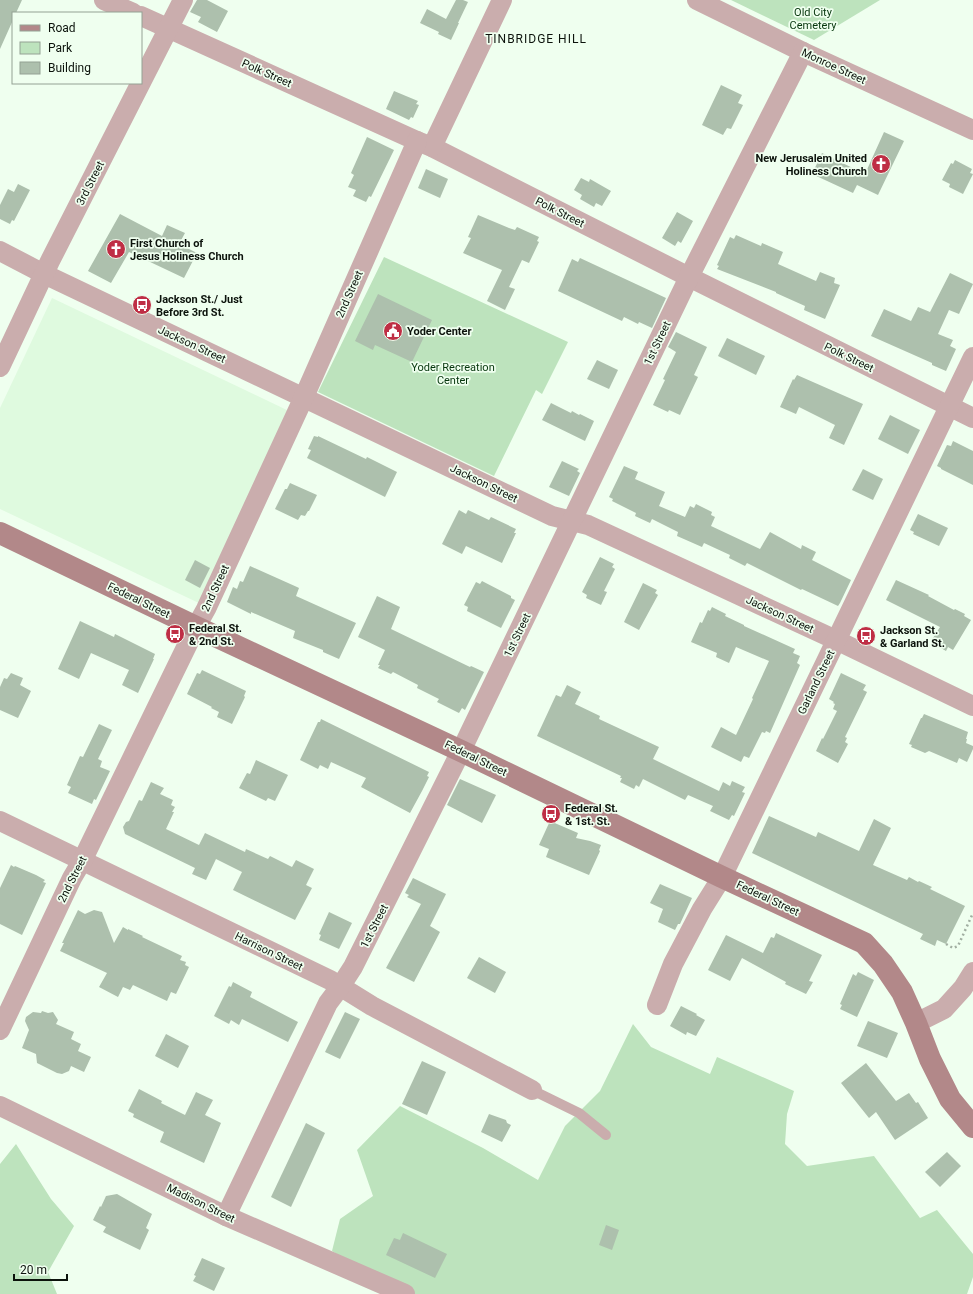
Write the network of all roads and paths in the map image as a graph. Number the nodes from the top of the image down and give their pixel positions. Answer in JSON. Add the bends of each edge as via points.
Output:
{"nodes":[{"id":1,"x":104,"y":0,"type":"edge"},
{"id":2,"x":183,"y":0,"type":"edge"},
{"id":3,"x":502,"y":0,"type":"edge"},
{"id":4,"x":697,"y":0,"type":"edge"},
{"id":5,"x":131,"y":12,"type":"edge"},
{"id":6,"x":142,"y":16,"type":"edge"},
{"id":7,"x":169,"y":29,"type":"junction"},
{"id":8,"x":803,"y":52,"type":"junction"},
{"id":9,"x":142,"y":82,"type":"edge"},
{"id":10,"x":141,"y":84,"type":"edge"},
{"id":11,"x":973,"y":130,"type":"edge"},
{"id":12,"x":425,"y":144,"type":"junction"},
{"id":13,"x":0,"y":251,"type":"edge"},
{"id":14,"x":44,"y":274,"type":"junction"},
{"id":15,"x":689,"y":277,"type":"junction"},
{"id":16,"x":973,"y":357,"type":"edge"},
{"id":17,"x":0,"y":367,"type":"edge"},
{"id":18,"x":304,"y":397,"type":"junction"},
{"id":19,"x":950,"y":407,"type":"junction"},
{"id":20,"x":973,"y":418,"type":"edge"},
{"id":21,"x":572,"y":520,"type":"junction"},
{"id":22,"x":0,"y":533,"type":"edge"},
{"id":23,"x":196,"y":627,"type":"junction"},
{"id":24,"x":836,"y":640,"type":"junction"},
{"id":25,"x":973,"y":706,"type":"edge"},
{"id":26,"x":461,"y":751,"type":"junction"},
{"id":27,"x":0,"y":821,"type":"edge"},
{"id":28,"x":82,"y":861,"type":"junction"},
{"id":29,"x":722,"y":877,"type":"junction"},
{"id":30,"x":973,"y":913,"type":"edge"},
{"id":31,"x":946,"y":944,"type":"dead end"},
{"id":32,"x":973,"y":972,"type":"edge"},
{"id":33,"x":340,"y":987,"type":"junction"},
{"id":34,"x":657,"y":1005,"type":"dead end"},
{"id":35,"x":916,"y":1023,"type":"junction"},
{"id":36,"x":0,"y":1030,"type":"edge"},
{"id":37,"x":532,"y":1090,"type":"joint"},
{"id":38,"x":0,"y":1106,"type":"edge"},
{"id":39,"x":973,"y":1127,"type":"edge"},
{"id":40,"x":606,"y":1135,"type":"dead end"},
{"id":41,"x":226,"y":1216,"type":"junction"},
{"id":42,"x":405,"y":1294,"type":"edge"}],
"edges":[{"from":1,"to":5,"type":"street"},
{"from":2,"to":7,"type":"street","name":"3rd Street"},
{"from":3,"to":12,"type":"street","name":"2nd Street"},
{"from":4,"to":8,"type":"street","name":"Monroe Street"},
{"from":6,"to":7,"type":"street","name":"Polk Street"},
{"from":7,"to":9,"type":"street","name":"3rd Street"},
{"from":7,"to":12,"type":"street","name":"Polk Street"},
{"from":8,"to":11,"type":"street","name":"Monroe Street"},
{"from":8,"to":15,"type":"street","name":"1st Street"},
{"from":10,"to":14,"type":"street","name":"3rd Street"},
{"from":12,"to":15,"type":"street","name":"Polk Street"},
{"from":12,"to":18,"type":"street","name":"2nd Street"},
{"from":13,"to":14,"type":"street","name":"Jackson Street"},
{"from":14,"to":17,"type":"street","name":"3rd Street"},
{"from":14,"to":18,"type":"street","name":"Jackson Street"},
{"from":15,"to":19,"type":"street","name":"Polk Street"},
{"from":15,"to":21,"type":"street","name":"1st Street"},
{"from":16,"to":19,"type":"street","name":"Garland Street"},
{"from":18,"to":21,"type":"street","name":"Jackson Street","via":[[552,516]]},
{"from":18,"to":23,"type":"street","name":"2nd Street"},
{"from":19,"to":20,"type":"street","name":"Polk Street"},
{"from":19,"to":24,"type":"street","name":"Garland Street"},
{"from":21,"to":24,"type":"street","name":"Jackson Street","via":[[588,525]]},
{"from":21,"to":26,"type":"street","name":"1st Street"},
{"from":22,"to":23,"type":"street","name":"Federal Street"},
{"from":23,"to":26,"type":"street","name":"Federal Street"},
{"from":23,"to":28,"type":"street","name":"2nd Street"},
{"from":24,"to":25,"type":"street","name":"Jackson Street"},
{"from":24,"to":29,"type":"street","name":"Garland Street"},
{"from":26,"to":29,"type":"street","name":"Federal Street"},
{"from":26,"to":33,"type":"street","name":"1st Street","via":[[353,967]]},
{"from":27,"to":28,"type":"street","name":"Harrison Street"},
{"from":28,"to":33,"type":"street","name":"Harrison Street"},
{"from":28,"to":36,"type":"street","name":"2nd Street"},
{"from":29,"to":34,"type":"street","name":"Garland Street","via":[[673,964]]},
{"from":29,"to":35,"type":"street","name":"Federal Street","via":[[864,943],[883,964],[902,992]]},
{"from":30,"to":31,"type":"path","via":[[958,946],[953,948]]},
{"from":32,"to":35,"type":"street","via":[[944,1009]]},
{"from":33,"to":37,"type":"street","name":"Harrison Street"},
{"from":33,"to":41,"type":"street","name":"1st Street","via":[[328,1003]]},
{"from":35,"to":39,"type":"street","name":"Federal Street","via":[[950,1099]]},
{"from":37,"to":40,"type":"lane","via":[[579,1113]]},
{"from":38,"to":41,"type":"street","name":"Madison Street"},
{"from":41,"to":42,"type":"street","name":"Madison Street"}]}
